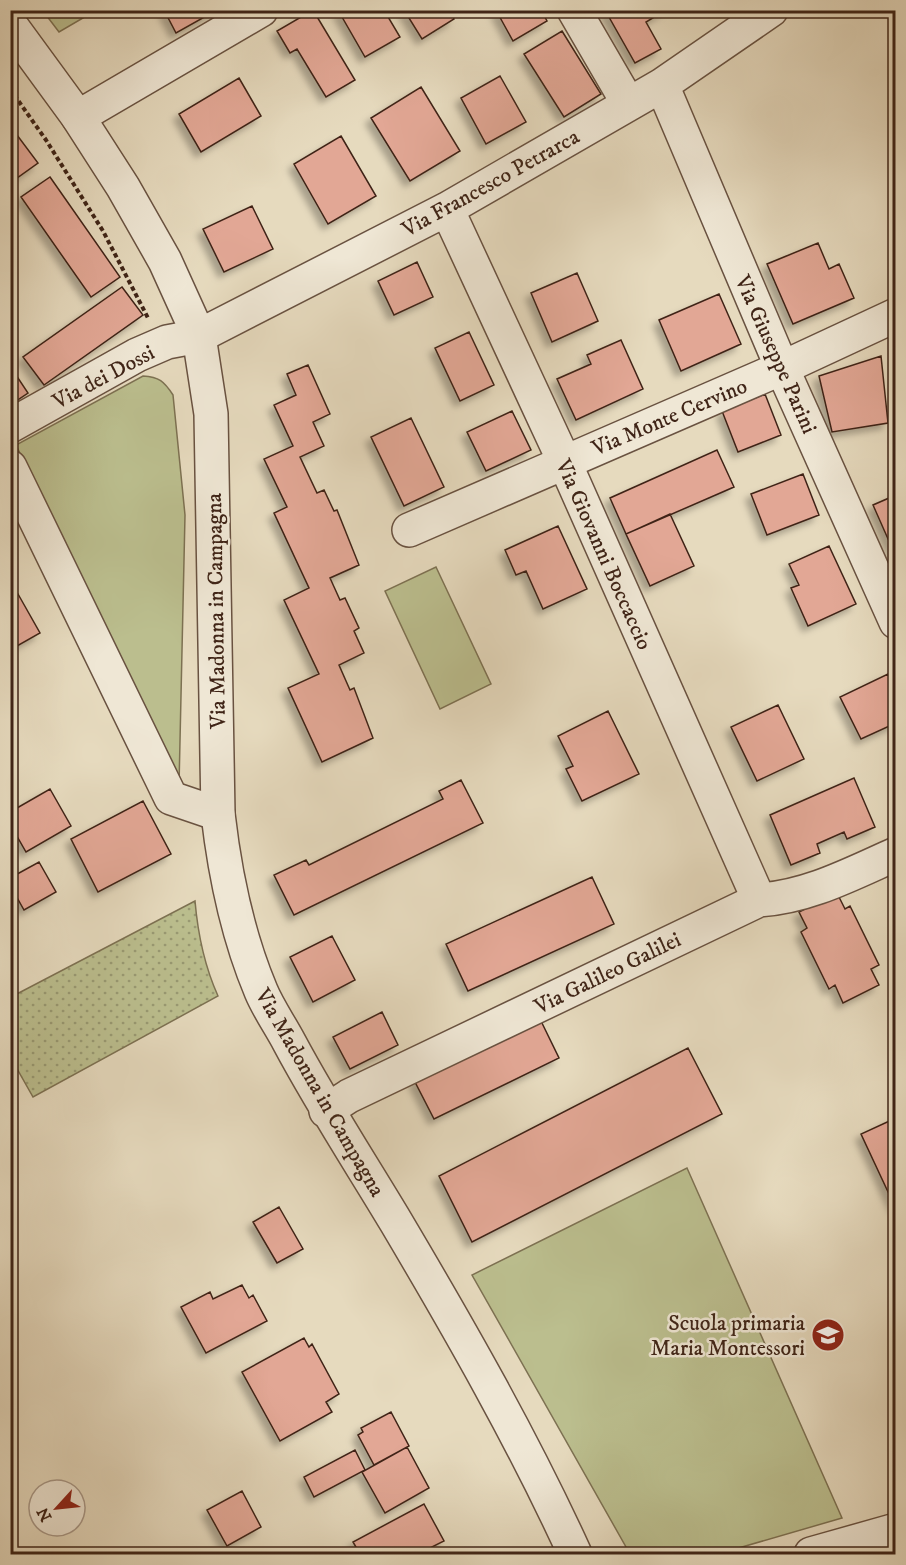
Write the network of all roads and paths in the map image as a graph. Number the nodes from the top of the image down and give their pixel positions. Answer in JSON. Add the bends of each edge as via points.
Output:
{"nodes":[{"id":1,"x":261,"y":10,"type":"edge"},
{"id":2,"x":574,"y":10,"type":"edge"},
{"id":3,"x":771,"y":10,"type":"edge"},
{"id":4,"x":10,"y":24,"type":"edge"},
{"id":5,"x":662,"y":85,"type":"junction"},
{"id":6,"x":10,"y":89,"type":"edge"},
{"id":7,"x":628,"y":103,"type":"junction"},
{"id":8,"x":78,"y":117,"type":"junction"},
{"id":9,"x":447,"y":209,"type":"junction"},
{"id":10,"x":896,"y":315,"type":"edge"},
{"id":11,"x":199,"y":336,"type":"junction"},
{"id":12,"x":137,"y":355,"type":"junction"},
{"id":13,"x":782,"y":368,"type":"junction"},
{"id":14,"x":10,"y":426,"type":"edge"},
{"id":15,"x":564,"y":461,"type":"junction"},
{"id":16,"x":10,"y":467,"type":"edge"},
{"id":17,"x":409,"y":530,"type":"dead end"},
{"id":18,"x":896,"y":622,"type":"edge"},
{"id":19,"x":218,"y":814,"type":"junction"},
{"id":20,"x":896,"y":854,"type":"edge"},
{"id":21,"x":759,"y":900,"type":"junction"},
{"id":22,"x":326,"y":1111,"type":"junction"},
{"id":23,"x":896,"y":1530,"type":"edge"},
{"id":24,"x":574,"y":1554,"type":"edge"},
{"id":25,"x":811,"y":1554,"type":"edge"}],
"edges":[{"from":1,"to":8,"type":"street"},
{"from":2,"to":7,"type":"street"},
{"from":3,"to":5,"type":"street","name":"Via Francesco Petrarca"},
{"from":4,"to":8,"type":"street","name":"Via Madonna in Campagna"},
{"from":5,"to":7,"type":"street","name":"Via Francesco Petrarca"},
{"from":5,"to":13,"type":"street","name":"Via Giuseppe Parini"},
{"from":6,"to":12,"type":"path","via":[[103,231],[147,312],[148,322],[128,339]]},
{"from":7,"to":9,"type":"street","name":"Via Francesco Petrarca"},
{"from":8,"to":11,"type":"street","name":"Via Madonna in Campagna","via":[[165,261]]},
{"from":9,"to":11,"type":"street","name":"Via Francesco Petrarca"},
{"from":9,"to":15,"type":"street","name":"Via Giovanni Boccaccio"},
{"from":10,"to":13,"type":"street","name":"Via Monte Cervino"},
{"from":11,"to":12,"type":"street","name":"Via dei Dossi","via":[[167,342]]},
{"from":11,"to":19,"type":"street","name":"Via Madonna in Campagna","via":[[209,386],[211,425]]},
{"from":12,"to":14,"type":"street","name":"Via dei Dossi"},
{"from":13,"to":15,"type":"street","name":"Via Monte Cervino"},
{"from":13,"to":18,"type":"street","name":"Via Giuseppe Parini"},
{"from":15,"to":17,"type":"street","name":"Via Monte Cervino"},
{"from":15,"to":21,"type":"street","name":"Via Giovanni Boccaccio"},
{"from":16,"to":19,"type":"street","via":[[171,798]]},
{"from":19,"to":22,"type":"street","name":"Via Madonna in Campagna","via":[[229,891],[261,992]]},
{"from":20,"to":21,"type":"street","name":"Via Galileo Galilei","via":[[815,889],[785,898]]},
{"from":21,"to":22,"type":"street","name":"Via Galileo Galilei","via":[[349,1096]]},
{"from":22,"to":24,"type":"street","name":"Via Madonna in Campagna","via":[[448,1312],[524,1449]]},
{"from":23,"to":25,"type":"street"}]}
